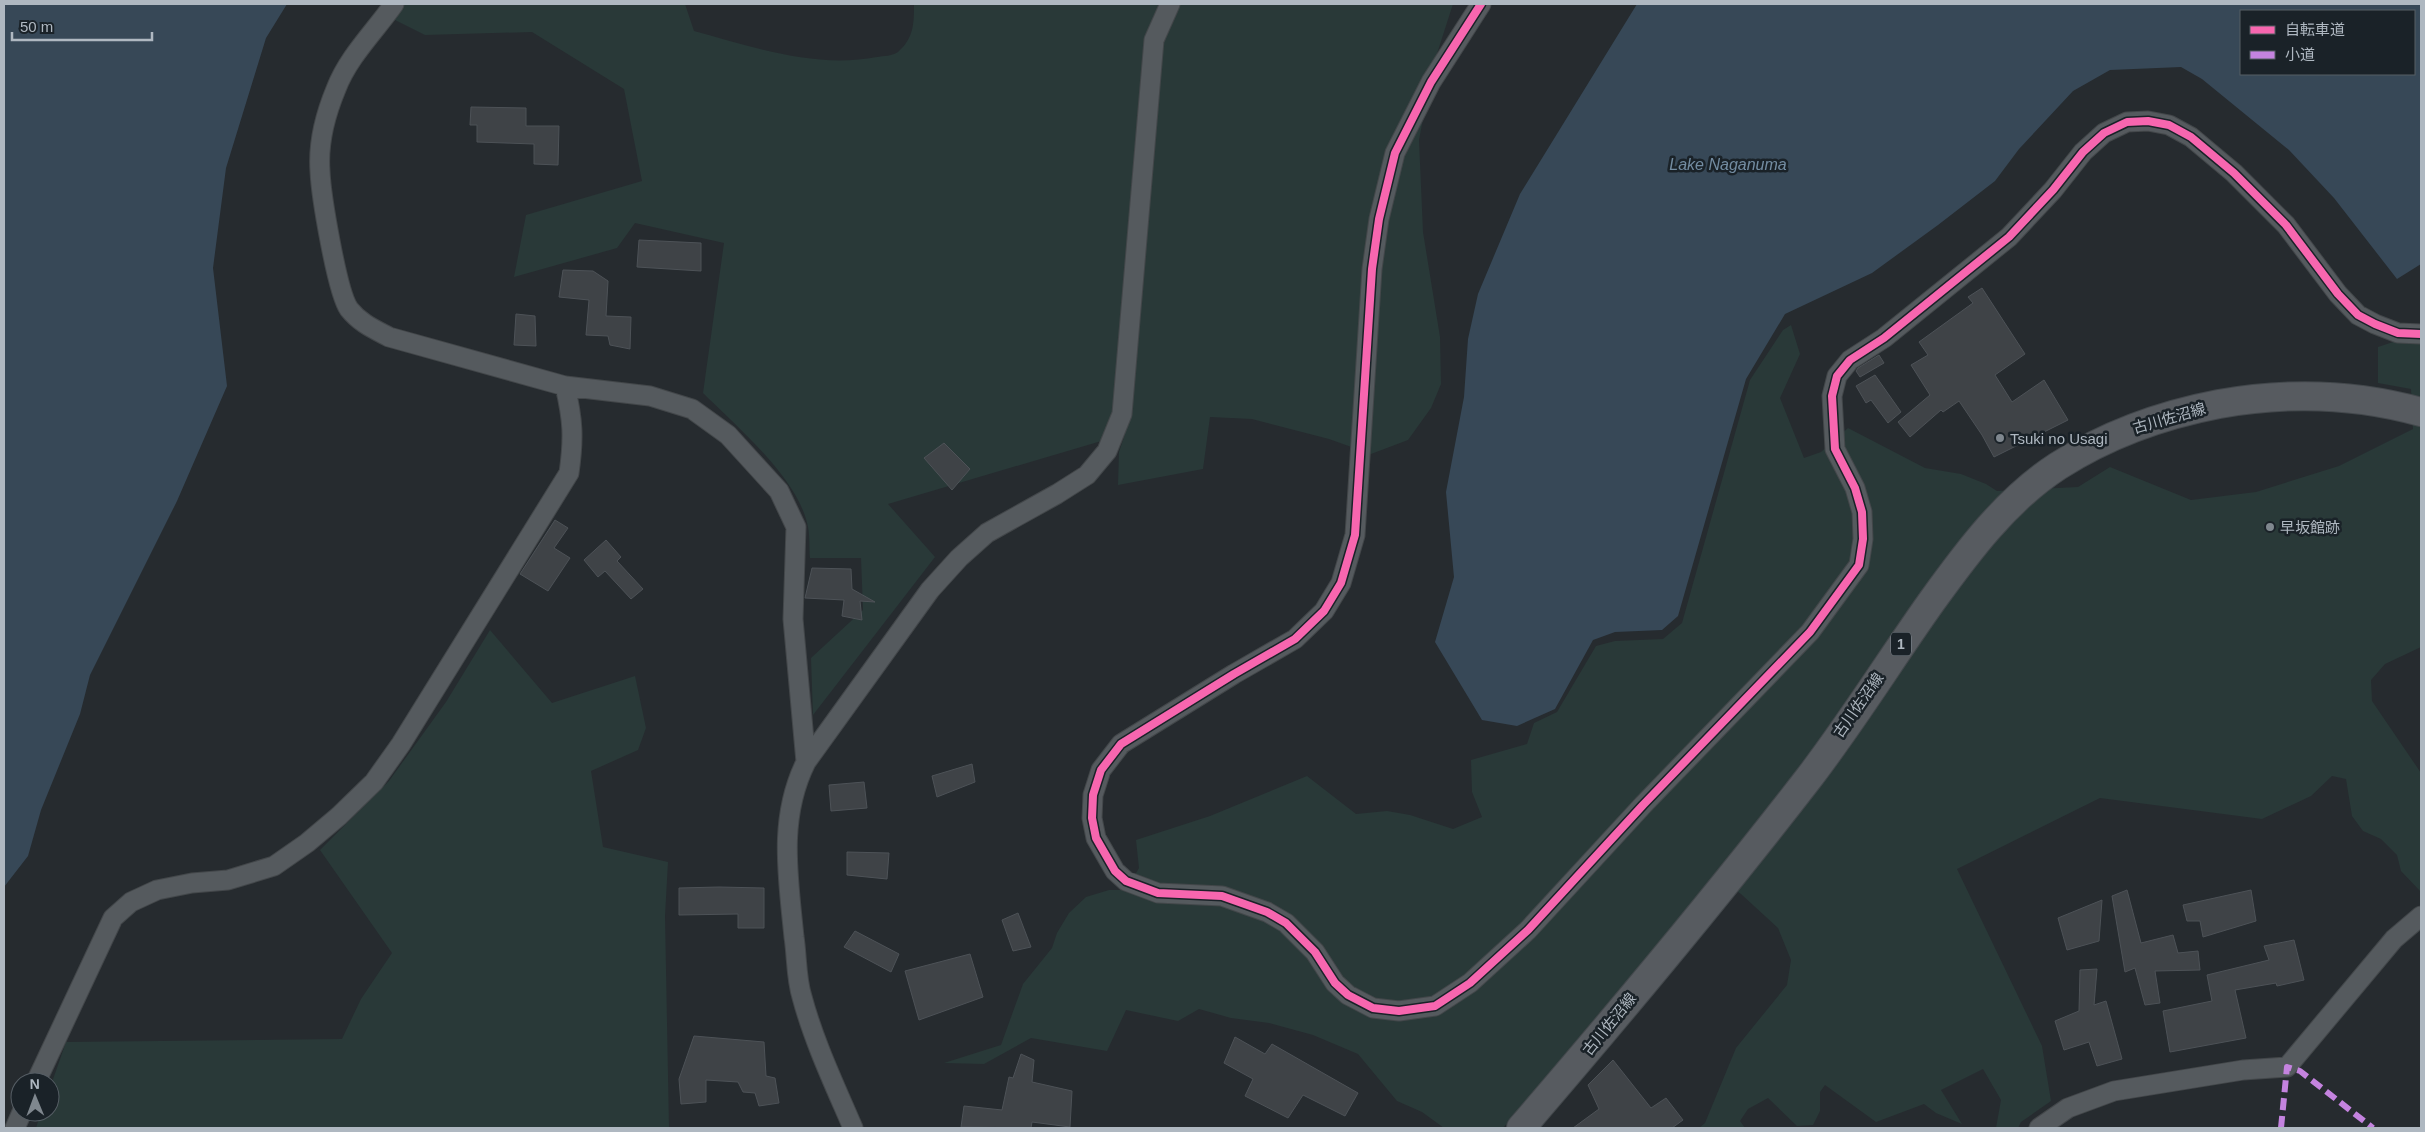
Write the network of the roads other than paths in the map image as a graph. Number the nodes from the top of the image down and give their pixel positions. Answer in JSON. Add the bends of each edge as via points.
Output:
{"nodes":[{"id":1,"x":394,"y":4,"type":"edge"},
{"id":2,"x":1170,"y":4,"type":"edge"},
{"id":3,"x":1481,"y":4,"type":"edge"},
{"id":4,"x":2421,"y":334,"type":"edge"},
{"id":5,"x":565,"y":386,"type":"junction"},
{"id":6,"x":2421,"y":412,"type":"edge"},
{"id":7,"x":806,"y":762,"type":"junction"},
{"id":8,"x":2421,"y":916,"type":"edge"},
{"id":9,"x":41,"y":1072,"type":"edge"},
{"id":10,"x":853,"y":1128,"type":"edge"},
{"id":11,"x":1521,"y":1128,"type":"edge"},
{"id":12,"x":2039,"y":1128,"type":"edge"}],
"edges":[{"from":1,"to":5,"type":"street","via":[[350,62],[336,87],[325,121],[319,170],[338,280],[348,307],[366,326],[389,337]]},
{"from":2,"to":7,"type":"street","via":[[1154,40],[1122,414],[1107,451],[1087,475],[987,533],[959,558],[930,590]]},
{"from":3,"to":4,"type":"street","via":[[1431,82],[1395,153],[1378,219],[1372,269],[1356,535],[1341,583],[1324,611],[1295,639],[1121,744],[1101,770],[1093,795],[1092,818],[1096,838],[1115,871],[1126,881],[1158,893],[1222,896],[1267,912],[1286,923],[1315,952],[1335,983],[1348,995],[1373,1008],[1399,1011],[1435,1006],[1470,983],[1528,930],[1810,632],[1859,565],[1863,539],[1862,512],[1855,488],[1835,449],[1832,396],[1837,376],[1850,360],[1884,338],[2009,237],[2083,152],[2104,134],[2127,122],[2148,122],[2169,125],[2191,137],[2234,173],[2286,225],[2358,315],[2398,333]]},
{"from":5,"to":7,"type":"street","via":[[650,396],[692,409],[728,435],[779,491],[796,527],[792,619]]},
{"from":5,"to":9,"type":"street","via":[[574,440],[569,473],[401,744],[374,782],[339,816],[274,866],[228,880],[157,890],[131,902],[113,918]]},
{"from":6,"to":11,"type":"main road","name":"古川佐沼線","number":"1","via":[[2366,400],[2308,397],[2238,401],[2183,411],[2133,426],[2096,444],[2056,467],[2028,489],[1964,556],[1805,783]]},
{"from":7,"to":10,"type":"street","via":[[796,782],[786,834],[801,995]]},
{"from":8,"to":12,"type":"street","via":[[2394,939],[2287,1067],[2243,1070],[2114,1092],[2068,1108]]}]}
